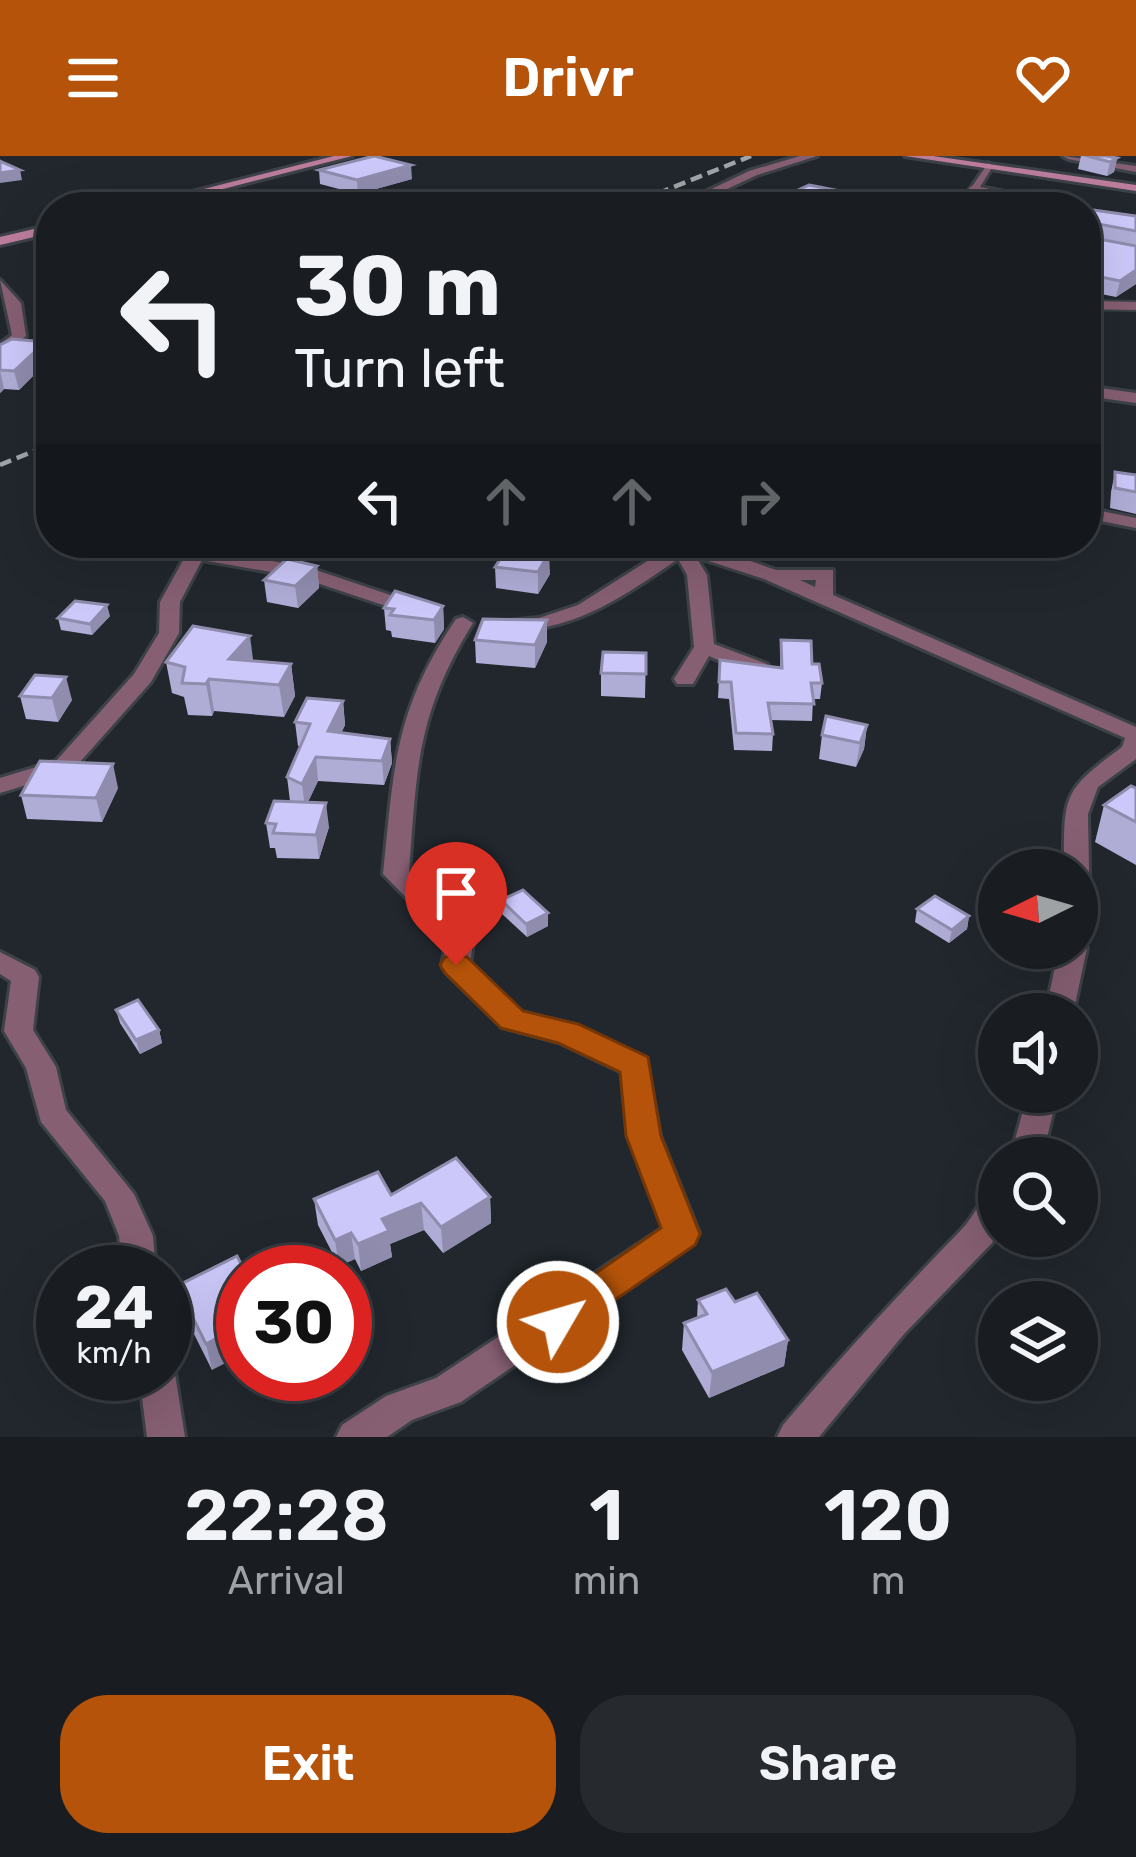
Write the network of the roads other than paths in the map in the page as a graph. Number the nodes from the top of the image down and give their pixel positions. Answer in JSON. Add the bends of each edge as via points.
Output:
{"nodes":[{"id":1,"x":347,"y":156,"type":"edge"},
{"id":2,"x":812,"y":156,"type":"edge"},
{"id":3,"x":910,"y":156,"type":"edge"},
{"id":4,"x":1068,"y":156,"type":"edge"},
{"id":5,"x":988,"y":166,"type":"junction"},
{"id":6,"x":1136,"y":169,"type":"edge"},
{"id":7,"x":1136,"y":188,"type":"edge"},
{"id":8,"x":973,"y":189,"type":"junction"},
{"id":9,"x":200,"y":192,"type":"edge"},
{"id":10,"x":712,"y":192,"type":"edge"},
{"id":11,"x":970,"y":192,"type":"edge"},
{"id":12,"x":990,"y":192,"type":"edge"},
{"id":13,"x":36,"y":233,"type":"edge"},
{"id":14,"x":0,"y":241,"type":"edge"},
{"id":15,"x":0,"y":284,"type":"edge"},
{"id":16,"x":1101,"y":305,"type":"edge"},
{"id":17,"x":1136,"y":306,"type":"edge"},
{"id":18,"x":0,"y":351,"type":"edge"},
{"id":19,"x":1101,"y":394,"type":"edge"},
{"id":20,"x":1136,"y":398,"type":"edge"},
{"id":21,"x":1101,"y":516,"type":"edge"},
{"id":22,"x":1136,"y":523,"type":"edge"},
{"id":23,"x":191,"y":558,"type":"edge"},
{"id":24,"x":241,"y":558,"type":"edge"},
{"id":25,"x":665,"y":558,"type":"edge"},
{"id":26,"x":687,"y":558,"type":"edge"},
{"id":27,"x":719,"y":558,"type":"edge"},
{"id":28,"x":464,"y":623,"type":"junction"},
{"id":29,"x":704,"y":647,"type":"junction"},
{"id":30,"x":759,"y":669,"type":"edge"},
{"id":31,"x":686,"y":679,"type":"dead end"},
{"id":32,"x":1136,"y":736,"type":"edge"},
{"id":33,"x":0,"y":786,"type":"edge"},
{"id":34,"x":1076,"y":849,"type":"edge"},
{"id":35,"x":0,"y":962,"type":"edge"},
{"id":36,"x":978,"y":1235,"type":"edge"},
{"id":37,"x":137,"y":1245,"type":"edge"},
{"id":38,"x":161,"y":1401,"type":"edge"},
{"id":39,"x":166,"y":1437,"type":"edge"},
{"id":40,"x":355,"y":1437,"type":"edge"},
{"id":41,"x":796,"y":1437,"type":"edge"}],
"edges":[{"from":1,"to":9,"type":"main road"},
{"from":2,"to":10,"type":"street"},
{"from":3,"to":5,"type":"main road"},
{"from":4,"to":6,"type":"street"},
{"from":5,"to":7,"type":"main road"},
{"from":5,"to":8,"type":"street"},
{"from":8,"to":11,"type":"lane"},
{"from":8,"to":12,"type":"street"},
{"from":13,"to":14,"type":"main road"},
{"from":15,"to":18,"type":"street","via":[[14,303],[19,336]]},
{"from":16,"to":17,"type":"lane"},
{"from":19,"to":20,"type":"street"},
{"from":21,"to":22,"type":"street"},
{"from":23,"to":33,"type":"street","via":[[170,602],[169,633],[143,677],[64,766]]},
{"from":24,"to":28,"type":"street"},
{"from":25,"to":28,"type":"street","via":[[587,607],[531,626]]},
{"from":26,"to":29,"type":"street","via":[[697,575]]},
{"from":27,"to":32,"type":"street"},
{"from":28,"to":40,"type":"street","via":[[429,672],[406,733],[396,874],[461,938],[456,965],[512,1020],[567,1033],[636,1066],[644,1136],[682,1234],[448,1390],[399,1408]]},
{"from":29,"to":30,"type":"street"},
{"from":29,"to":31,"type":"street"},
{"from":32,"to":34,"type":"street","via":[[1133,751],[1088,784],[1076,814]]},
{"from":35,"to":37,"type":"street","via":[[25,977],[18,1031],[41,1067],[52,1114],[118,1194]]},
{"from":36,"to":41,"type":"street"},
{"from":38,"to":39,"type":"street"}]}
